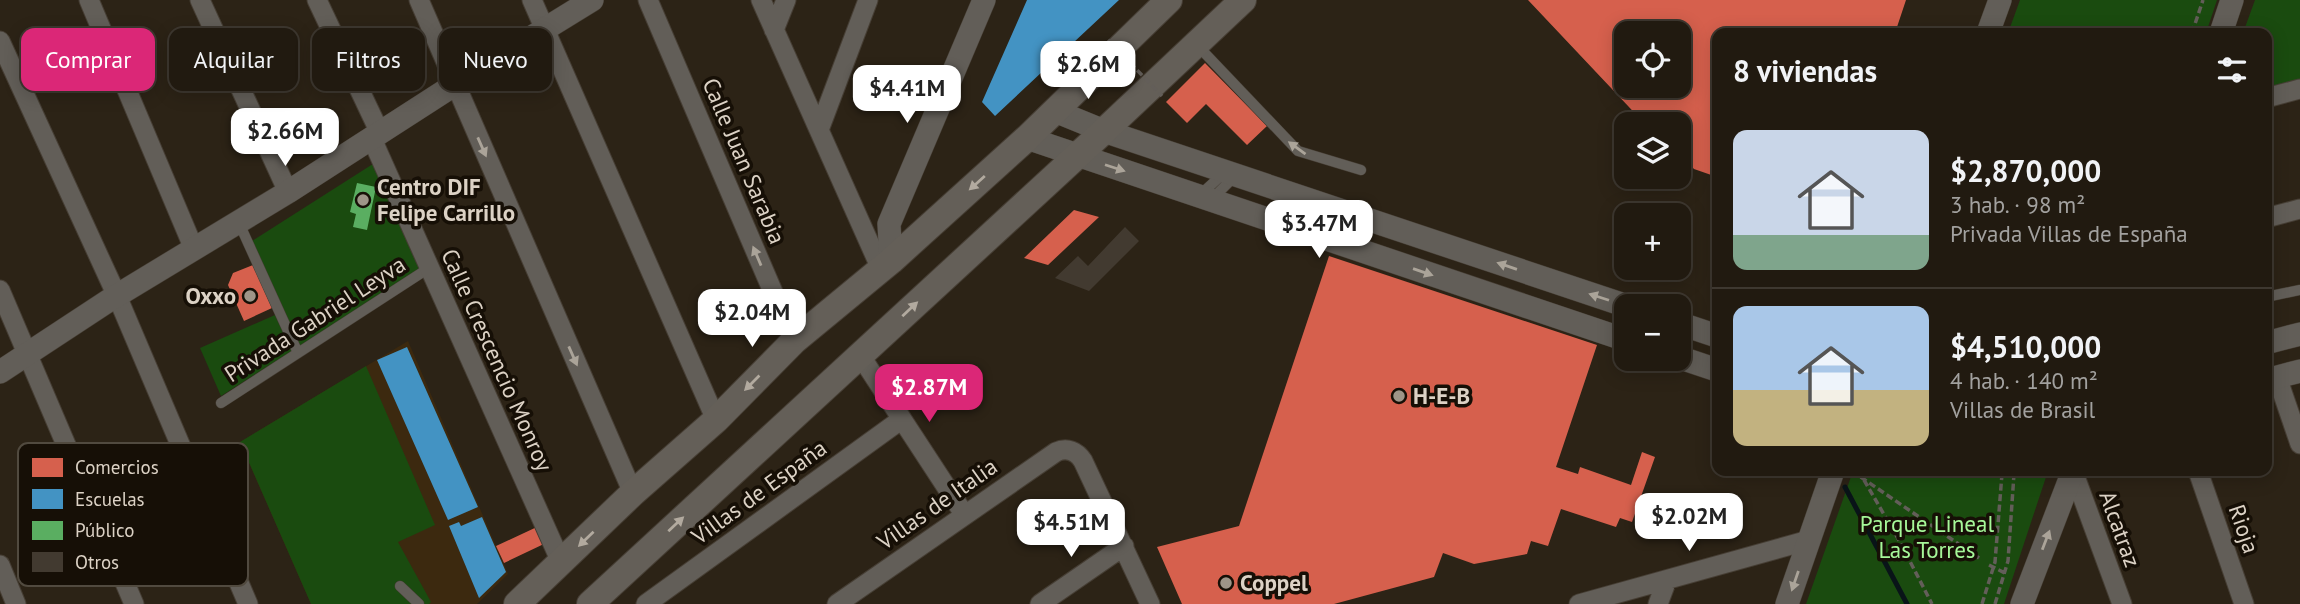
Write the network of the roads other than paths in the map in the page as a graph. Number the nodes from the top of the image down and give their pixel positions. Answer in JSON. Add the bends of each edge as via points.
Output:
{"nodes":[{"id":1,"x":89,"y":0,"type":"edge"},
{"id":2,"x":200,"y":0,"type":"edge"},
{"id":3,"x":317,"y":0,"type":"edge"},
{"id":4,"x":419,"y":0,"type":"edge"},
{"id":5,"x":532,"y":0,"type":"edge"},
{"id":6,"x":592,"y":0,"type":"edge"},
{"id":7,"x":648,"y":0,"type":"edge"},
{"id":8,"x":761,"y":0,"type":"edge"},
{"id":9,"x":786,"y":0,"type":"edge"},
{"id":10,"x":868,"y":0,"type":"edge"},
{"id":11,"x":984,"y":0,"type":"edge"},
{"id":12,"x":1168,"y":0,"type":"edge"},
{"id":13,"x":1243,"y":0,"type":"edge"},
{"id":14,"x":2000,"y":0,"type":"edge"},
{"id":15,"x":2232,"y":0,"type":"edge"},
{"id":16,"x":544,"y":28,"type":"edge"},
{"id":17,"x":546,"y":28,"type":"edge"},
{"id":18,"x":1990,"y":28,"type":"edge"},
{"id":19,"x":2223,"y":28,"type":"edge"},
{"id":20,"x":774,"y":30,"type":"junction"},
{"id":21,"x":0,"y":41,"type":"edge"},
{"id":22,"x":1196,"y":44,"type":"junction"},
{"id":23,"x":552,"y":47,"type":"edge"},
{"id":24,"x":439,"y":49,"type":"edge"},
{"id":25,"x":2300,"y":89,"type":"edge"},
{"id":26,"x":445,"y":91,"type":"edge"},
{"id":27,"x":457,"y":91,"type":"edge"},
{"id":28,"x":2272,"y":96,"type":"edge"},
{"id":29,"x":1055,"y":111,"type":"junction"},
{"id":30,"x":818,"y":130,"type":"junction"},
{"id":31,"x":1104,"y":131,"type":"junction"},
{"id":32,"x":376,"y":136,"type":"junction"},
{"id":33,"x":1027,"y":138,"type":"junction"},
{"id":34,"x":1076,"y":155,"type":"junction"},
{"id":35,"x":1361,"y":170,"type":"dead end"},
{"id":36,"x":1231,"y":173,"type":"junction"},
{"id":37,"x":288,"y":192,"type":"junction"},
{"id":38,"x":1205,"y":198,"type":"junction"},
{"id":39,"x":2300,"y":209,"type":"edge"},
{"id":40,"x":2272,"y":216,"type":"edge"},
{"id":41,"x":239,"y":222,"type":"junction"},
{"id":42,"x":1384,"y":225,"type":"junction"},
{"id":43,"x":194,"y":249,"type":"junction"},
{"id":44,"x":1374,"y":255,"type":"junction"},
{"id":45,"x":886,"y":265,"type":"junction"},
{"id":46,"x":429,"y":268,"type":"junction"},
{"id":47,"x":1572,"y":288,"type":"junction"},
{"id":48,"x":0,"y":290,"type":"edge"},
{"id":49,"x":2300,"y":290,"type":"edge"},
{"id":50,"x":117,"y":296,"type":"junction"},
{"id":51,"x":2272,"y":296,"type":"edge"},
{"id":52,"x":1614,"y":302,"type":"edge"},
{"id":53,"x":1561,"y":320,"type":"junction"},
{"id":54,"x":1691,"y":327,"type":"edge"},
{"id":55,"x":1712,"y":334,"type":"edge"},
{"id":56,"x":2300,"y":334,"type":"edge"},
{"id":57,"x":1614,"y":336,"type":"edge"},
{"id":58,"x":794,"y":341,"type":"junction"},
{"id":59,"x":2272,"y":341,"type":"edge"},
{"id":60,"x":29,"y":353,"type":"junction"},
{"id":61,"x":298,"y":353,"type":"junction"},
{"id":62,"x":860,"y":355,"type":"junction"},
{"id":63,"x":1691,"y":361,"type":"edge"},
{"id":64,"x":1712,"y":368,"type":"edge"},
{"id":65,"x":2300,"y":371,"type":"edge"},
{"id":66,"x":0,"y":372,"type":"edge"},
{"id":67,"x":2272,"y":378,"type":"edge"},
{"id":68,"x":221,"y":403,"type":"dead end"},
{"id":69,"x":902,"y":419,"type":"junction"},
{"id":70,"x":716,"y":420,"type":"junction"},
{"id":71,"x":67,"y":443,"type":"edge"},
{"id":72,"x":180,"y":443,"type":"edge"},
{"id":73,"x":2300,"y":444,"type":"edge"},
{"id":74,"x":1831,"y":476,"type":"edge"},
{"id":75,"x":2071,"y":476,"type":"edge"},
{"id":76,"x":2075,"y":476,"type":"edge"},
{"id":77,"x":2200,"y":476,"type":"edge"},
{"id":78,"x":633,"y":493,"type":"junction"},
{"id":79,"x":964,"y":514,"type":"junction"},
{"id":80,"x":1809,"y":540,"type":"junction"},
{"id":81,"x":1124,"y":546,"type":"junction"},
{"id":82,"x":561,"y":562,"type":"junction"},
{"id":83,"x":0,"y":565,"type":"edge"},
{"id":84,"x":1667,"y":580,"type":"junction"},
{"id":85,"x":126,"y":586,"type":"edge"},
{"id":86,"x":240,"y":586,"type":"edge"},
{"id":87,"x":400,"y":586,"type":"dead end"},
{"id":88,"x":16,"y":604,"type":"edge"},
{"id":89,"x":134,"y":604,"type":"edge"},
{"id":90,"x":248,"y":604,"type":"edge"},
{"id":91,"x":418,"y":604,"type":"edge"},
{"id":92,"x":517,"y":604,"type":"edge"},
{"id":93,"x":590,"y":604,"type":"edge"},
{"id":94,"x":646,"y":604,"type":"edge"},
{"id":95,"x":837,"y":604,"type":"edge"},
{"id":96,"x":1040,"y":604,"type":"edge"},
{"id":97,"x":1150,"y":604,"type":"edge"},
{"id":98,"x":1578,"y":604,"type":"edge"},
{"id":99,"x":1658,"y":604,"type":"edge"},
{"id":100,"x":1787,"y":604,"type":"edge"},
{"id":101,"x":2023,"y":604,"type":"edge"},
{"id":102,"x":2122,"y":604,"type":"edge"},
{"id":103,"x":2244,"y":604,"type":"edge"}],
"edges":[{"from":1,"to":43,"type":"street"},
{"from":2,"to":37,"type":"street"},
{"from":3,"to":32,"type":"street","name":"Calle Crescencio Monroy"},
{"from":4,"to":24,"type":"street"},
{"from":5,"to":16,"type":"street"},
{"from":6,"to":17,"type":"street"},
{"from":58,"to":7,"type":"street","name":"Calle Juan Sarabia","one_way":true},
{"from":8,"to":20,"type":"street"},
{"from":9,"to":20,"type":"street"},
{"from":10,"to":30,"type":"street"},
{"from":11,"to":45,"type":"street","via":[[890,224]]},
{"from":12,"to":29,"type":"main road"},
{"from":13,"to":22,"type":"main road"},
{"from":14,"to":18,"type":"street"},
{"from":15,"to":19,"type":"street"},
{"from":20,"to":30,"type":"street"},
{"from":21,"to":50,"type":"street"},
{"from":22,"to":31,"type":"main road"},
{"from":35,"to":22,"type":"lane","one_way":true,"via":[[1298,151]]},
{"from":23,"to":70,"type":"street"},
{"from":25,"to":28,"type":"street"},
{"from":26,"to":32,"type":"street"},
{"from":27,"to":78,"type":"street","one_way":true},
{"from":29,"to":31,"type":"street"},
{"from":29,"to":33,"type":"main road"},
{"from":30,"to":45,"type":"street"},
{"from":31,"to":34,"type":"main road"},
{"from":31,"to":36,"type":"street"},
{"from":32,"to":37,"type":"street"},
{"from":32,"to":46,"type":"street","name":"Calle Crescencio Monroy"},
{"from":33,"to":34,"type":"street"},
{"from":33,"to":45,"type":"main road","one_way":true},
{"from":34,"to":38,"type":"street","one_way":true},
{"from":62,"to":34,"type":"main road","one_way":true},
{"from":36,"to":38,"type":"lane"},
{"from":36,"to":42,"type":"street"},
{"from":37,"to":41,"type":"street"},
{"from":38,"to":44,"type":"street"},
{"from":39,"to":40,"type":"street"},
{"from":41,"to":43,"type":"street"},
{"from":41,"to":61,"type":"lane"},
{"from":42,"to":44,"type":"street"},
{"from":47,"to":42,"type":"street","one_way":true},
{"from":43,"to":50,"type":"street"},
{"from":44,"to":53,"type":"street","one_way":true},
{"from":45,"to":58,"type":"main road"},
{"from":46,"to":61,"type":"lane","name":"Privada Gabriel Leyva"},
{"from":46,"to":82,"type":"street","name":"Calle Crescencio Monroy"},
{"from":52,"to":47,"type":"street","one_way":true},
{"from":47,"to":53,"type":"street"},
{"from":48,"to":60,"type":"street"},
{"from":49,"to":51,"type":"lane"},
{"from":50,"to":60,"type":"street"},
{"from":50,"to":72,"type":"street"},
{"from":53,"to":57,"type":"street"},
{"from":54,"to":55,"type":"street"},
{"from":56,"to":59,"type":"street"},
{"from":58,"to":70,"type":"main road","one_way":true},
{"from":60,"to":66,"type":"street"},
{"from":60,"to":71,"type":"street"},
{"from":61,"to":68,"type":"lane","name":"Privada Gabriel Leyva"},
{"from":62,"to":69,"type":"street"},
{"from":93,"to":62,"type":"main road","one_way":true},
{"from":63,"to":64,"type":"street"},
{"from":65,"to":67,"type":"street"},
{"from":67,"to":73,"type":"street"},
{"from":69,"to":79,"type":"street"},
{"from":69,"to":94,"type":"street","name":"Villas de España"},
{"from":70,"to":78,"type":"main road"},
{"from":74,"to":80,"type":"street"},
{"from":101,"to":75,"type":"street","one_way":true},
{"from":76,"to":102,"type":"street","name":"Alcatraz"},
{"from":77,"to":103,"type":"street","name":"Rioja"},
{"from":78,"to":82,"type":"main road","one_way":true},
{"from":79,"to":81,"type":"street","name":"Villas de Italia","via":[[1067,449],[1083,461]]},
{"from":79,"to":95,"type":"street","name":"Villas de Italia"},
{"from":80,"to":84,"type":"street"},
{"from":80,"to":100,"type":"street","one_way":true},
{"from":81,"to":96,"type":"street"},
{"from":81,"to":97,"type":"street"},
{"from":82,"to":92,"type":"main road"},
{"from":83,"to":88,"type":"street"},
{"from":84,"to":98,"type":"street"},
{"from":84,"to":99,"type":"street"},
{"from":85,"to":89,"type":"street"},
{"from":86,"to":90,"type":"street"},
{"from":87,"to":91,"type":"lane"}]}
